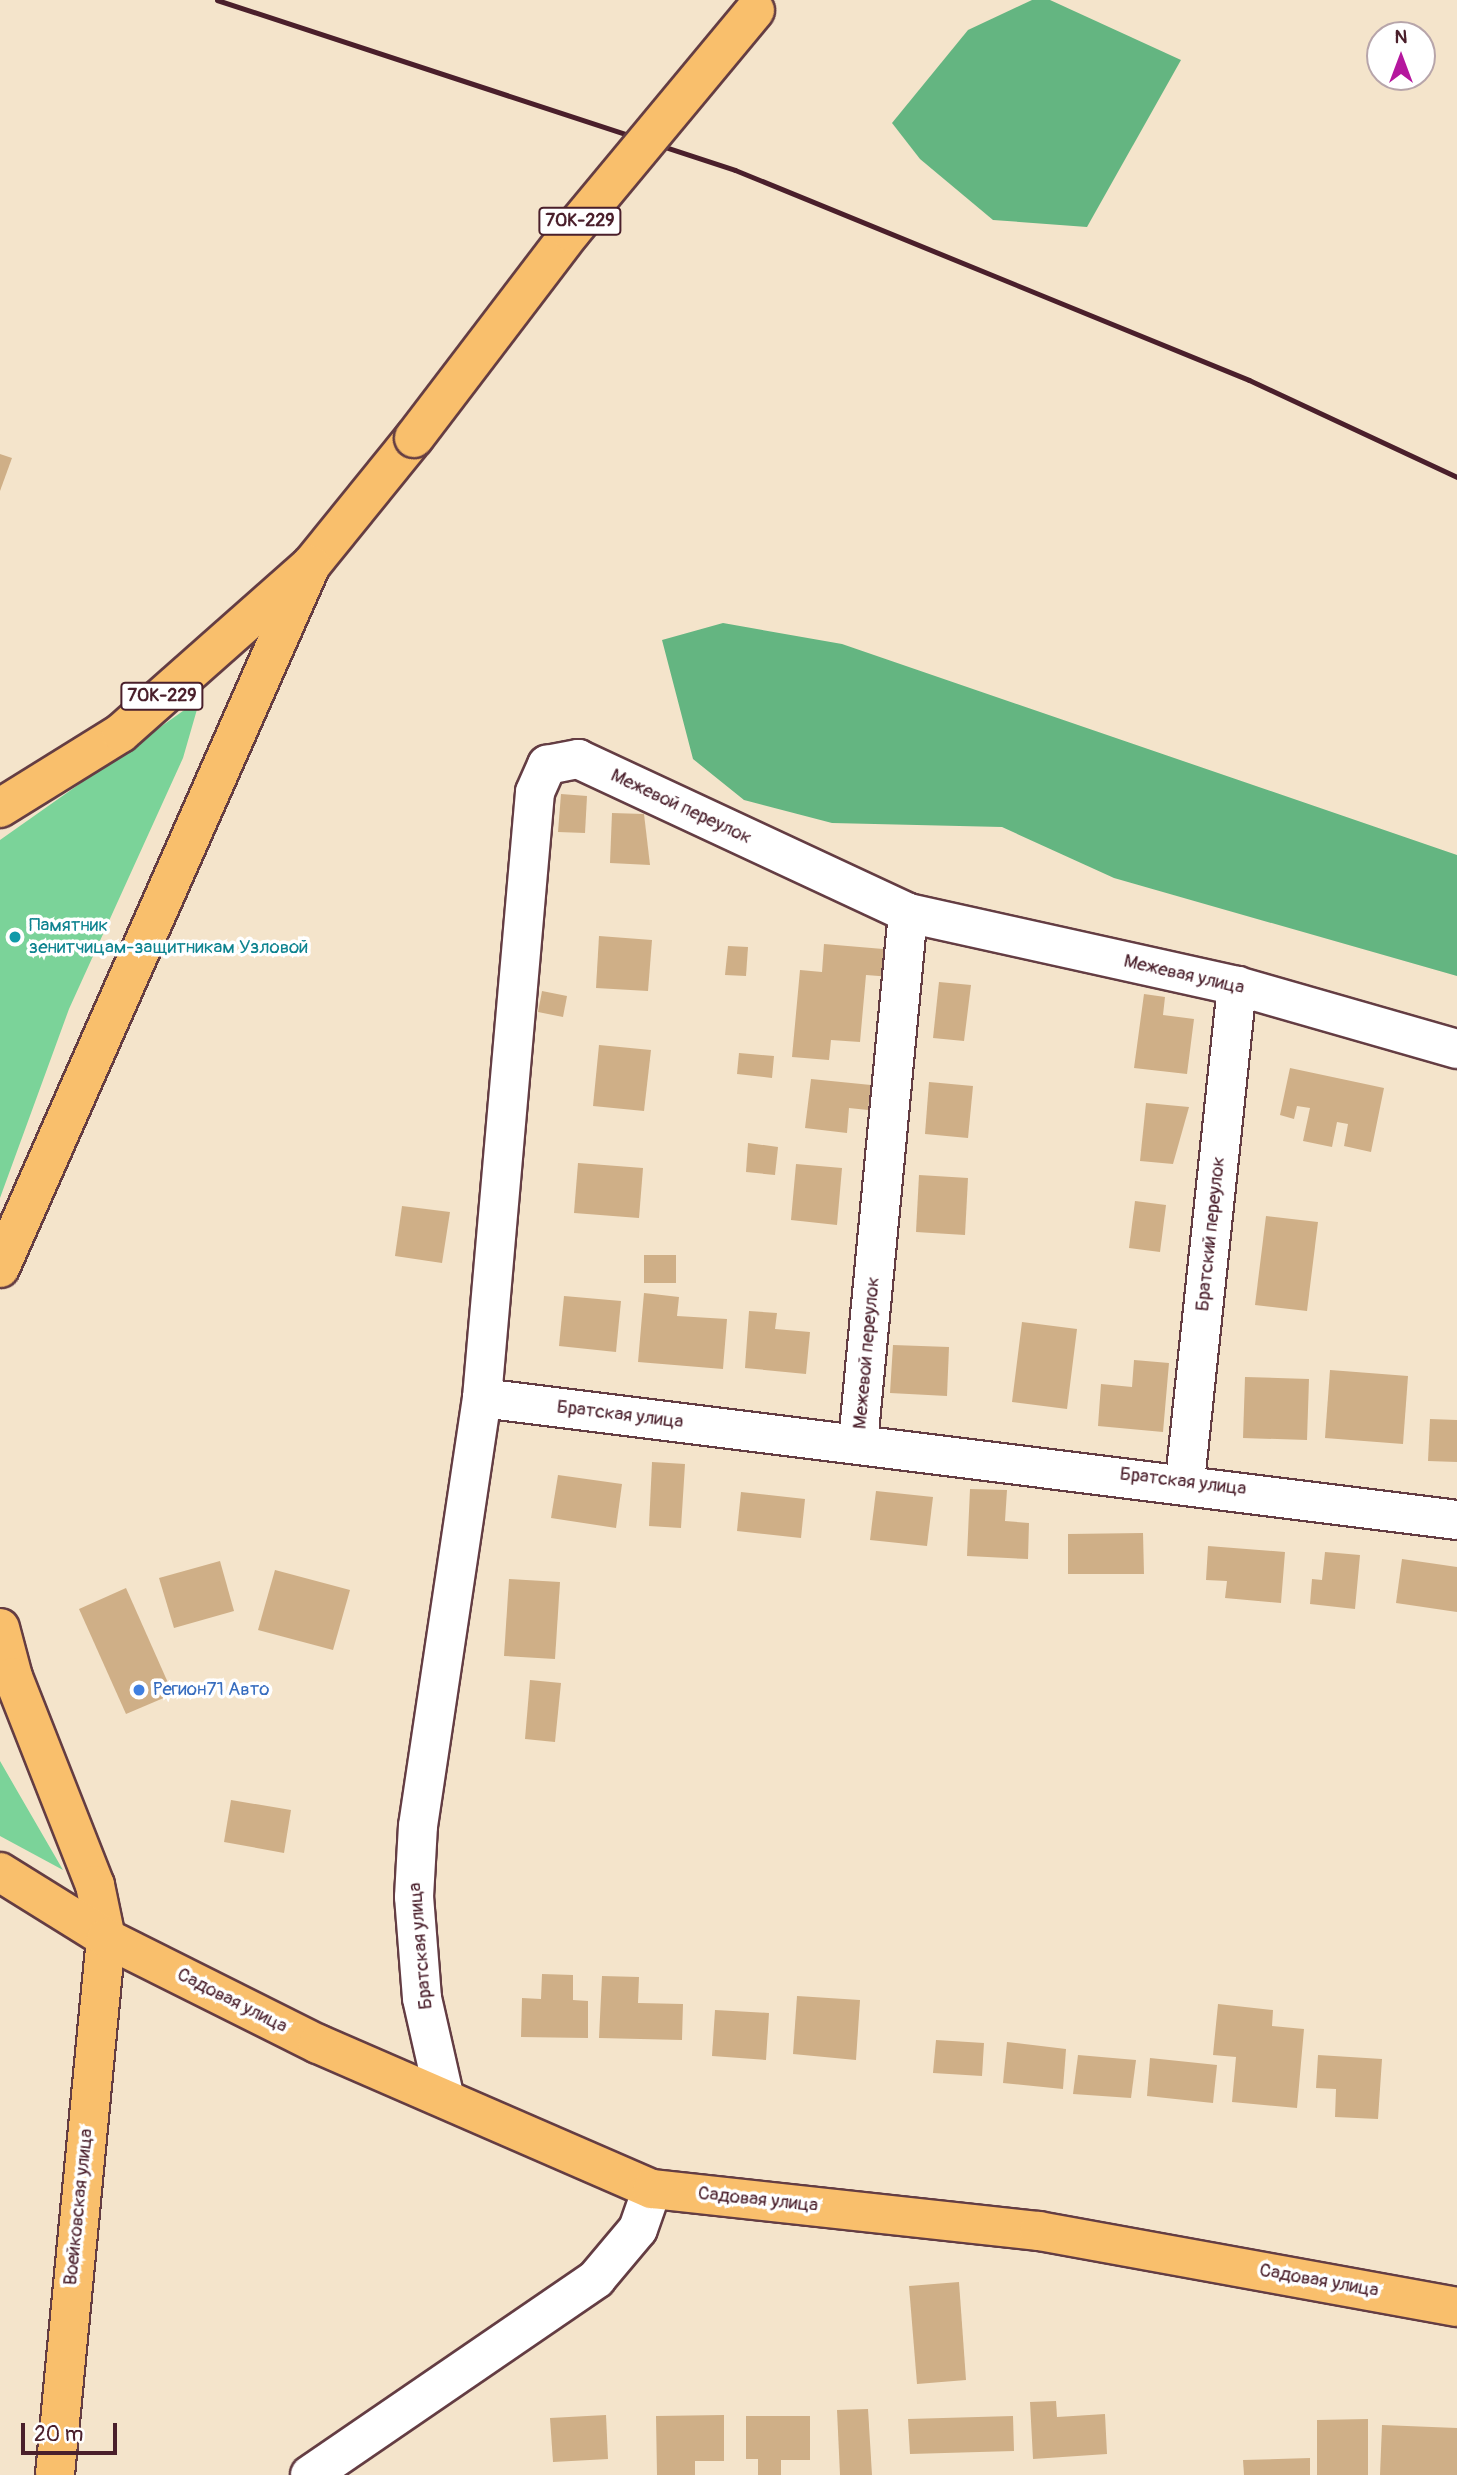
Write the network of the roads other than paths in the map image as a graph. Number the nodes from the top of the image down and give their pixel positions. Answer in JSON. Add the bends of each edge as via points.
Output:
{"nodes":[{"id":1,"x":760,"y":5,"type":"edge"},
{"id":2,"x":311,"y":565,"type":"junction"},
{"id":3,"x":0,"y":808,"type":"edge"},
{"id":4,"x":908,"y":913,"type":"junction"},
{"id":5,"x":1237,"y":986,"type":"junction"},
{"id":6,"x":1457,"y":1049,"type":"edge"},
{"id":7,"x":0,"y":1268,"type":"edge"},
{"id":8,"x":482,"y":1398,"type":"junction"},
{"id":9,"x":858,"y":1443,"type":"junction"},
{"id":10,"x":1185,"y":1481,"type":"junction"},
{"id":11,"x":1457,"y":1520,"type":"edge"},
{"id":12,"x":0,"y":1628,"type":"edge"},
{"id":13,"x":0,"y":1872,"type":"edge"},
{"id":14,"x":106,"y":1938,"type":"junction"},
{"id":15,"x":444,"y":2095,"type":"junction"},
{"id":16,"x":652,"y":2189,"type":"junction"},
{"id":17,"x":1457,"y":2307,"type":"edge"},
{"id":18,"x":55,"y":2475,"type":"edge"},
{"id":19,"x":310,"y":2475,"type":"edge"}],
"edges":[{"from":1,"to":2,"type":"main road","number":"70К-229","bridge":true,"via":[[571,232],[414,439]]},
{"from":2,"to":3,"type":"main road","number":"70К-229","via":[[121,733]]},
{"from":2,"to":7,"type":"main road","number":"70К-229"},
{"from":4,"to":5,"type":"street","name":"Межевая улица"},
{"from":4,"to":8,"type":"street","name":"Межевой переулок","via":[[578,759],[547,765],[535,792]]},
{"from":4,"to":9,"type":"street","name":"Межевой переулок"},
{"from":5,"to":6,"type":"street","name":"Межевая улица"},
{"from":5,"to":10,"type":"street","name":"Братский переулок"},
{"from":8,"to":9,"type":"street","name":"Братская улица"},
{"from":8,"to":15,"type":"street","name":"Братская улица","via":[[418,1826],[414,1897],[422,1998]]},
{"from":9,"to":10,"type":"street","name":"Братская улица"},
{"from":10,"to":11,"type":"street","name":"Братская улица"},
{"from":12,"to":14,"type":"main road","via":[[13,1677],[95,1885]]},
{"from":13,"to":14,"type":"main road","name":"Садовая улица"},
{"from":14,"to":15,"type":"main road","name":"Садовая улица","via":[[318,2044]]},
{"from":14,"to":18,"type":"main road","name":"Воейковская улица"},
{"from":15,"to":16,"type":"main road","name":"Садовая улица"},
{"from":16,"to":17,"type":"main road","name":"Садовая улица","via":[[1039,2231]]},
{"from":16,"to":19,"type":"street","via":[[638,2228],[596,2278]]}]}
